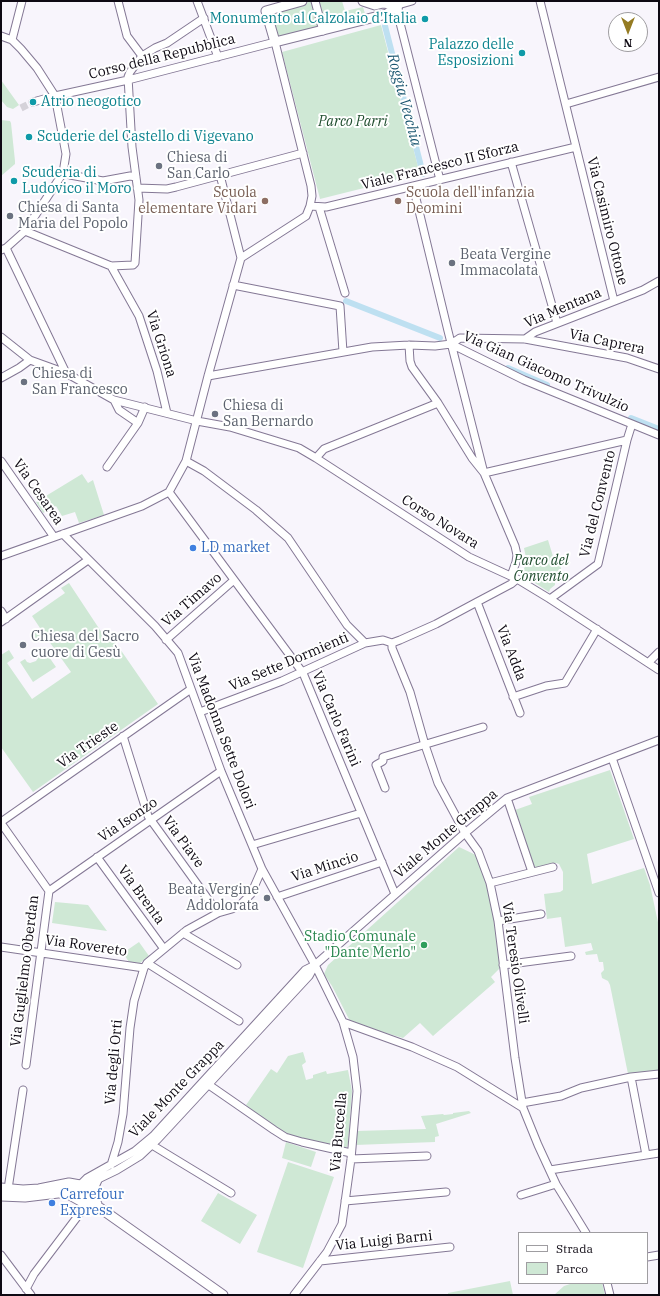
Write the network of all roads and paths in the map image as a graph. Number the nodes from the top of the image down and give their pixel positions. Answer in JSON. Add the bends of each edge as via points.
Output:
{"nodes":[{"id":1,"x":22,"y":1,"type":"edge"},
{"id":2,"x":118,"y":1,"type":"edge"},
{"id":3,"x":197,"y":1,"type":"edge"},
{"id":4,"x":302,"y":1,"type":"edge"},
{"id":5,"x":315,"y":1,"type":"edge"},
{"id":6,"x":412,"y":1,"type":"edge"},
{"id":7,"x":540,"y":1,"type":"edge"},
{"id":8,"x":365,"y":2,"type":"edge"},
{"id":9,"x":398,"y":3,"type":"edge"},
{"id":10,"x":204,"y":18,"type":"junction"},
{"id":11,"x":368,"y":19,"type":"junction"},
{"id":12,"x":323,"y":31,"type":"junction"},
{"id":13,"x":1,"y":36,"type":"edge"},
{"id":14,"x":12,"y":40,"type":"junction"},
{"id":15,"x":275,"y":42,"type":"junction"},
{"id":16,"x":141,"y":54,"type":"junction"},
{"id":17,"x":218,"y":57,"type":"junction"},
{"id":18,"x":659,"y":78,"type":"edge"},
{"id":19,"x":128,"y":80,"type":"junction"},
{"id":20,"x":55,"y":96,"type":"junction"},
{"id":21,"x":33,"y":102,"type":"tunnel mouth"},
{"id":22,"x":566,"y":104,"type":"junction"},
{"id":23,"x":576,"y":147,"type":"junction"},
{"id":24,"x":303,"y":153,"type":"junction"},
{"id":25,"x":511,"y":162,"type":"junction"},
{"id":26,"x":63,"y":172,"type":"junction"},
{"id":27,"x":220,"y":175,"type":"junction"},
{"id":28,"x":136,"y":177,"type":"junction"},
{"id":29,"x":440,"y":180,"type":"junction"},
{"id":30,"x":413,"y":186,"type":"junction"},
{"id":31,"x":137,"y":188,"type":"junction"},
{"id":32,"x":310,"y":206,"type":"junction"},
{"id":33,"x":319,"y":206,"type":"junction"},
{"id":34,"x":25,"y":230,"type":"junction"},
{"id":35,"x":3,"y":249,"type":"edge"},
{"id":36,"x":241,"y":258,"type":"junction"},
{"id":37,"x":111,"y":266,"type":"junction"},
{"id":38,"x":659,"y":281,"type":"edge"},
{"id":39,"x":233,"y":285,"type":"junction"},
{"id":40,"x":345,"y":293,"type":"dead end"},
{"id":41,"x":614,"y":301,"type":"junction"},
{"id":42,"x":558,"y":323,"type":"junction"},
{"id":43,"x":1,"y":338,"type":"edge"},
{"id":44,"x":525,"y":338,"type":"junction"},
{"id":45,"x":451,"y":344,"type":"junction"},
{"id":46,"x":409,"y":345,"type":"junction"},
{"id":47,"x":344,"y":352,"type":"junction"},
{"id":48,"x":33,"y":361,"type":"junction"},
{"id":49,"x":659,"y":369,"type":"edge"},
{"id":50,"x":66,"y":373,"type":"junction"},
{"id":51,"x":208,"y":376,"type":"junction"},
{"id":52,"x":1,"y":378,"type":"edge"},
{"id":53,"x":114,"y":400,"type":"junction"},
{"id":54,"x":438,"y":403,"type":"junction"},
{"id":55,"x":145,"y":407,"type":"junction"},
{"id":56,"x":167,"y":413,"type":"junction"},
{"id":57,"x":197,"y":421,"type":"junction"},
{"id":58,"x":138,"y":423,"type":"junction"},
{"id":59,"x":632,"y":424,"type":"junction"},
{"id":60,"x":659,"y":435,"type":"edge"},
{"id":61,"x":627,"y":440,"type":"junction"},
{"id":62,"x":316,"y":458,"type":"junction"},
{"id":63,"x":1,"y":461,"type":"edge"},
{"id":64,"x":186,"y":461,"type":"junction"},
{"id":65,"x":107,"y":467,"type":"dead end"},
{"id":66,"x":484,"y":473,"type":"junction"},
{"id":67,"x":169,"y":492,"type":"junction"},
{"id":68,"x":63,"y":534,"type":"junction"},
{"id":69,"x":54,"y":537,"type":"junction"},
{"id":70,"x":1,"y":556,"type":"edge"},
{"id":71,"x":88,"y":560,"type":"junction"},
{"id":72,"x":514,"y":577,"type":"junction"},
{"id":73,"x":234,"y":580,"type":"junction"},
{"id":74,"x":550,"y":598,"type":"junction"},
{"id":75,"x":477,"y":602,"type":"junction"},
{"id":76,"x":1,"y":611,"type":"edge"},
{"id":77,"x":3,"y":620,"type":"edge"},
{"id":78,"x":597,"y":629,"type":"junction"},
{"id":79,"x":166,"y":640,"type":"junction"},
{"id":80,"x":365,"y":643,"type":"junction"},
{"id":81,"x":392,"y":643,"type":"junction"},
{"id":82,"x":659,"y":652,"type":"edge"},
{"id":83,"x":649,"y":662,"type":"junction"},
{"id":84,"x":659,"y":670,"type":"edge"},
{"id":85,"x":303,"y":672,"type":"junction"},
{"id":86,"x":191,"y":690,"type":"junction"},
{"id":87,"x":513,"y":697,"type":"junction"},
{"id":88,"x":200,"y":712,"type":"junction"},
{"id":89,"x":520,"y":713,"type":"dead end"},
{"id":90,"x":483,"y":727,"type":"dead end"},
{"id":91,"x":123,"y":736,"type":"junction"},
{"id":92,"x":659,"y":740,"type":"edge"},
{"id":93,"x":425,"y":744,"type":"junction"},
{"id":94,"x":612,"y":758,"type":"junction"},
{"id":95,"x":222,"y":771,"type":"junction"},
{"id":96,"x":385,"y":788,"type":"dead end"},
{"id":97,"x":507,"y":798,"type":"junction"},
{"id":98,"x":361,"y":813,"type":"junction"},
{"id":99,"x":151,"y":821,"type":"junction"},
{"id":100,"x":1,"y":822,"type":"edge"},
{"id":101,"x":465,"y":833,"type":"junction"},
{"id":102,"x":252,"y":844,"type":"junction"},
{"id":103,"x":97,"y":857,"type":"junction"},
{"id":104,"x":382,"y":862,"type":"junction"},
{"id":105,"x":553,"y":867,"type":"dead end"},
{"id":106,"x":262,"y":869,"type":"junction"},
{"id":107,"x":532,"y":872,"type":"junction"},
{"id":108,"x":490,"y":883,"type":"junction"},
{"id":109,"x":49,"y":891,"type":"junction"},
{"id":110,"x":659,"y":893,"type":"edge"},
{"id":111,"x":395,"y":894,"type":"junction"},
{"id":112,"x":277,"y":897,"type":"junction"},
{"id":113,"x":218,"y":913,"type":"junction"},
{"id":114,"x":541,"y":914,"type":"dead end"},
{"id":115,"x":498,"y":921,"type":"junction"},
{"id":116,"x":183,"y":933,"type":"junction"},
{"id":117,"x":1,"y":947,"type":"edge"},
{"id":118,"x":164,"y":949,"type":"junction"},
{"id":119,"x":40,"y":953,"type":"junction"},
{"id":120,"x":571,"y":956,"type":"dead end"},
{"id":121,"x":237,"y":965,"type":"dead end"},
{"id":122,"x":315,"y":965,"type":"junction"},
{"id":123,"x":503,"y":965,"type":"junction"},
{"id":124,"x":146,"y":966,"type":"junction"},
{"id":125,"x":239,"y":1022,"type":"dead end"},
{"id":126,"x":343,"y":1022,"type":"junction"},
{"id":127,"x":26,"y":1065,"type":"dead end"},
{"id":128,"x":659,"y":1074,"type":"edge"},
{"id":129,"x":631,"y":1077,"type":"junction"},
{"id":130,"x":208,"y":1085,"type":"junction"},
{"id":131,"x":22,"y":1090,"type":"dead end"},
{"id":132,"x":522,"y":1106,"type":"junction"},
{"id":133,"x":152,"y":1145,"type":"junction"},
{"id":134,"x":659,"y":1153,"type":"edge"},
{"id":135,"x":646,"y":1155,"type":"junction"},
{"id":136,"x":351,"y":1156,"type":"junction"},
{"id":137,"x":427,"y":1156,"type":"dead end"},
{"id":138,"x":112,"y":1165,"type":"junction"},
{"id":139,"x":550,"y":1170,"type":"junction"},
{"id":140,"x":97,"y":1180,"type":"junction"},
{"id":141,"x":80,"y":1184,"type":"junction"},
{"id":142,"x":556,"y":1184,"type":"junction"},
{"id":143,"x":5,"y":1188,"type":"edge"},
{"id":144,"x":446,"y":1192,"type":"dead end"},
{"id":145,"x":58,"y":1193,"type":"junction"},
{"id":146,"x":231,"y":1193,"type":"dead end"},
{"id":147,"x":1,"y":1196,"type":"edge"},
{"id":148,"x":521,"y":1196,"type":"dead end"},
{"id":149,"x":345,"y":1202,"type":"junction"},
{"id":150,"x":94,"y":1205,"type":"junction"},
{"id":151,"x":110,"y":1215,"type":"junction"},
{"id":152,"x":585,"y":1232,"type":"edge"},
{"id":153,"x":450,"y":1247,"type":"dead end"},
{"id":154,"x":1,"y":1255,"type":"edge"},
{"id":155,"x":659,"y":1255,"type":"edge"},
{"id":156,"x":648,"y":1257,"type":"edge"},
{"id":157,"x":320,"y":1261,"type":"junction"},
{"id":158,"x":607,"y":1284,"type":"edge"},
{"id":159,"x":26,"y":1289,"type":"junction"},
{"id":160,"x":31,"y":1295,"type":"edge"},
{"id":161,"x":223,"y":1295,"type":"edge"},
{"id":162,"x":294,"y":1295,"type":"edge"},
{"id":163,"x":610,"y":1295,"type":"edge"}],
"edges":[{"from":1,"to":14,"type":"street"},
{"from":2,"to":16,"type":"street","via":[[127,36]]},
{"from":3,"to":10,"type":"street"},
{"from":4,"to":15,"type":"main road","via":[[266,11]]},
{"from":5,"to":12,"type":"street"},
{"from":6,"to":9,"type":"street"},
{"from":7,"to":22,"type":"street","name":"Via Casimiro Ottone"},
{"from":8,"to":9,"type":"main road","via":[[375,5]]},
{"from":8,"to":11,"type":"main road","via":[[370,12]]},
{"from":9,"to":11,"type":"main road","via":[[387,14]]},
{"from":9,"to":29,"type":"street","via":[[399,19]]},
{"from":10,"to":16,"type":"street","via":[[166,43]]},
{"from":10,"to":17,"type":"street"},
{"from":11,"to":12,"type":"main road"},
{"from":12,"to":15,"type":"main road"},
{"from":13,"to":14,"type":"street"},
{"from":14,"to":20,"type":"street","via":[[37,68]]},
{"from":15,"to":17,"type":"street","name":"Corso della Repubblica"},
{"from":15,"to":24,"type":"street"},
{"from":16,"to":19,"type":"street"},
{"from":17,"to":19,"type":"street","name":"Corso della Repubblica"},
{"from":18,"to":22,"type":"street"},
{"from":19,"to":20,"type":"street","name":"Corso della Repubblica"},
{"from":19,"to":28,"type":"street"},
{"from":20,"to":21,"type":"street","name":"Corso della Repubblica"},
{"from":20,"to":26,"type":"street","via":[[65,144],[66,160]]},
{"from":22,"to":23,"type":"street","name":"Via Casimiro Ottone"},
{"from":23,"to":25,"type":"street","name":"Viale Francesco II Sforza"},
{"from":23,"to":41,"type":"street","name":"Via Casimiro Ottone"},
{"from":24,"to":27,"type":"street"},
{"from":24,"to":32,"type":"street","via":[[311,186]]},
{"from":25,"to":29,"type":"street","name":"Viale Francesco II Sforza"},
{"from":25,"to":42,"type":"street"},
{"from":26,"to":28,"type":"street","via":[[103,181]]},
{"from":26,"to":34,"type":"street"},
{"from":27,"to":31,"type":"street","via":[[167,189]]},
{"from":27,"to":36,"type":"street"},
{"from":28,"to":31,"type":"street"},
{"from":29,"to":30,"type":"street","name":"Viale Francesco II Sforza"},
{"from":30,"to":33,"type":"street","name":"Viale Francesco II Sforza","via":[[326,207]]},
{"from":30,"to":45,"type":"street"},
{"from":31,"to":37,"type":"street","via":[[139,221],[135,263]]},
{"from":32,"to":33,"type":"street","name":"Viale Francesco II Sforza"},
{"from":32,"to":36,"type":"street","via":[[306,216]]},
{"from":33,"to":40,"type":"street"},
{"from":34,"to":35,"type":"street"},
{"from":34,"to":37,"type":"street"},
{"from":35,"to":50,"type":"street"},
{"from":36,"to":39,"type":"street"},
{"from":37,"to":56,"type":"street","name":"Via Griona","via":[[139,316],[157,371]]},
{"from":38,"to":41,"type":"street","name":"Via Mentana"},
{"from":39,"to":47,"type":"street","via":[[340,306]]},
{"from":39,"to":51,"type":"street"},
{"from":41,"to":42,"type":"street","name":"Via Mentana"},
{"from":42,"to":44,"type":"street","name":"Via Mentana"},
{"from":43,"to":48,"type":"street"},
{"from":44,"to":45,"type":"street","name":"Via Mentana","via":[[460,338]]},
{"from":44,"to":49,"type":"street","name":"Via Caprera","via":[[627,358]]},
{"from":45,"to":46,"type":"street","name":"Via Gian Giacomo Trivulzio"},
{"from":45,"to":59,"type":"street","name":"Via Gian Giacomo Trivulzio","via":[[524,380]]},
{"from":45,"to":66,"type":"street"},
{"from":46,"to":47,"type":"street","name":"Via Gian Giacomo Trivulzio"},
{"from":46,"to":54,"type":"street","via":[[412,367]]},
{"from":47,"to":51,"type":"street","name":"Via Gian Giacomo Trivulzio"},
{"from":48,"to":50,"type":"street"},
{"from":48,"to":52,"type":"street"},
{"from":50,"to":53,"type":"street"},
{"from":51,"to":57,"type":"street"},
{"from":53,"to":55,"type":"street","name":"Corso Novara"},
{"from":53,"to":58,"type":"street","via":[[119,410]]},
{"from":54,"to":62,"type":"street","via":[[324,450]]},
{"from":54,"to":66,"type":"street"},
{"from":55,"to":56,"type":"street","name":"Corso Novara"},
{"from":55,"to":58,"type":"street"},
{"from":56,"to":57,"type":"street","name":"Corso Novara"},
{"from":57,"to":62,"type":"street","name":"Corso Novara","via":[[298,448]]},
{"from":57,"to":64,"type":"street"},
{"from":58,"to":65,"type":"street"},
{"from":59,"to":60,"type":"street","name":"Via Gian Giacomo Trivulzio"},
{"from":59,"to":61,"type":"street","name":"Via del Convento"},
{"from":61,"to":66,"type":"street"},
{"from":61,"to":74,"type":"street","name":"Via del Convento","via":[[598,564]]},
{"from":62,"to":72,"type":"street","name":"Corso Novara","via":[[469,557]]},
{"from":63,"to":69,"type":"street","name":"Via Cesarea"},
{"from":64,"to":67,"type":"street"},
{"from":64,"to":80,"type":"street","via":[[204,471],[256,510],[288,538],[348,624]]},
{"from":66,"to":72,"type":"street","via":[[515,546],[517,555]]},
{"from":67,"to":68,"type":"street","via":[[142,506]]},
{"from":67,"to":73,"type":"street","name":"Via Carlo Farini"},
{"from":68,"to":69,"type":"street"},
{"from":68,"to":71,"type":"street","name":"Via Madonna Sette Dolori"},
{"from":69,"to":70,"type":"street"},
{"from":71,"to":77,"type":"street"},
{"from":71,"to":79,"type":"street","name":"Via Madonna Sette Dolori"},
{"from":72,"to":74,"type":"street","name":"Corso Novara"},
{"from":72,"to":75,"type":"street","via":[[511,584]]},
{"from":73,"to":79,"type":"street","name":"Via Timavo"},
{"from":73,"to":85,"type":"street","name":"Via Carlo Farini"},
{"from":74,"to":78,"type":"street","name":"Corso Novara"},
{"from":75,"to":81,"type":"street","via":[[436,624]]},
{"from":75,"to":87,"type":"street","name":"Via Adda"},
{"from":76,"to":77,"type":"street"},
{"from":78,"to":83,"type":"street","name":"Corso Novara"},
{"from":78,"to":87,"type":"street","via":[[565,683],[546,686]]},
{"from":79,"to":86,"type":"street","name":"Via Madonna Sette Dolori","via":[[178,653]]},
{"from":80,"to":81,"type":"street","name":"Via Sette Dormienti","via":[[383,640]]},
{"from":80,"to":85,"type":"street","name":"Via Sette Dormienti"},
{"from":81,"to":93,"type":"street","name":"Via Teresio Olivelli"},
{"from":82,"to":83,"type":"street"},
{"from":83,"to":84,"type":"street","name":"Corso Novara"},
{"from":85,"to":88,"type":"street","name":"Via Sette Dormienti"},
{"from":85,"to":98,"type":"street","name":"Via Carlo Farini"},
{"from":86,"to":88,"type":"street","name":"Via Madonna Sette Dolori"},
{"from":86,"to":91,"type":"street","name":"Via Trieste"},
{"from":87,"to":89,"type":"street","name":"Via Adda"},
{"from":88,"to":95,"type":"street","name":"Via Madonna Sette Dolori"},
{"from":90,"to":93,"type":"street"},
{"from":91,"to":99,"type":"street","name":"Via Piave"},
{"from":91,"to":100,"type":"street","name":"Via Trieste"},
{"from":92,"to":94,"type":"street","name":"Viale Monte Grappa"},
{"from":93,"to":96,"type":"street","via":[[383,757],[383,761],[376,765]]},
{"from":93,"to":101,"type":"street","name":"Via Teresio Olivelli","via":[[438,783]]},
{"from":94,"to":97,"type":"street","name":"Viale Monte Grappa"},
{"from":94,"to":110,"type":"street"},
{"from":95,"to":99,"type":"street","name":"Via Isonzo"},
{"from":95,"to":102,"type":"street","name":"Via Madonna Sette Dolori"},
{"from":97,"to":101,"type":"street","name":"Viale Monte Grappa"},
{"from":97,"to":107,"type":"street"},
{"from":98,"to":102,"type":"street"},
{"from":98,"to":104,"type":"street","name":"Via Carlo Farini"},
{"from":99,"to":103,"type":"street","name":"Via Isonzo"},
{"from":99,"to":113,"type":"street","name":"Via Piave"},
{"from":100,"to":109,"type":"street","name":"Via Guglielmo Oberdan"},
{"from":101,"to":108,"type":"street","name":"Via Teresio Olivelli","via":[[478,851]]},
{"from":101,"to":111,"type":"street","name":"Viale Monte Grappa"},
{"from":102,"to":106,"type":"street","name":"Via Madonna Sette Dolori"},
{"from":103,"to":109,"type":"street","name":"Via Isonzo"},
{"from":103,"to":118,"type":"street","name":"Via Brenta"},
{"from":104,"to":111,"type":"street","name":"Via Carlo Farini"},
{"from":104,"to":112,"type":"street","name":"Via Mincio"},
{"from":105,"to":107,"type":"street"},
{"from":106,"to":112,"type":"street","name":"Via Madonna Sette Dolori"},
{"from":106,"to":113,"type":"street","via":[[251,894],[242,903]]},
{"from":107,"to":108,"type":"street"},
{"from":108,"to":115,"type":"street","name":"Via Teresio Olivelli"},
{"from":109,"to":119,"type":"street","name":"Via Guglielmo Oberdan"},
{"from":111,"to":122,"type":"street","name":"Viale Monte Grappa"},
{"from":112,"to":122,"type":"street","name":"Via Madonna Sette Dolori"},
{"from":113,"to":116,"type":"street"},
{"from":114,"to":115,"type":"street"},
{"from":115,"to":123,"type":"street","name":"Via Teresio Olivelli"},
{"from":116,"to":118,"type":"street"},
{"from":116,"to":121,"type":"street"},
{"from":117,"to":119,"type":"street","name":"Via Rovereto"},
{"from":118,"to":124,"type":"street"},
{"from":119,"to":124,"type":"street","name":"Via Rovereto"},
{"from":119,"to":127,"type":"street","name":"Via Guglielmo Oberdan"},
{"from":120,"to":123,"type":"street"},
{"from":122,"to":126,"type":"street","name":"Via Buccella"},
{"from":122,"to":130,"type":"street","name":"Viale Monte Grappa","via":[[310,975]]},
{"from":122,"to":138,"type":"street","name":"Viale Monte Grappa","via":[[305,970],[153,1136]]},
{"from":123,"to":132,"type":"street","name":"Via Teresio Olivelli"},
{"from":124,"to":125,"type":"street"},
{"from":124,"to":138,"type":"street","name":"Via degli Orti","via":[[134,1001],[123,1114]]},
{"from":126,"to":132,"type":"street","via":[[412,1046],[457,1067]]},
{"from":126,"to":136,"type":"street","name":"Via Buccella","via":[[357,1091]]},
{"from":128,"to":129,"type":"street"},
{"from":129,"to":132,"type":"street","via":[[581,1088]]},
{"from":129,"to":135,"type":"street"},
{"from":130,"to":133,"type":"street","name":"Viale Monte Grappa"},
{"from":130,"to":136,"type":"street","name":"Viale Monte Grappa","via":[[285,1137]]},
{"from":131,"to":143,"type":"street"},
{"from":132,"to":139,"type":"street","name":"Via Teresio Olivelli"},
{"from":133,"to":140,"type":"street","name":"Viale Monte Grappa","via":[[140,1156]]},
{"from":133,"to":146,"type":"street"},
{"from":134,"to":135,"type":"street"},
{"from":135,"to":139,"type":"street"},
{"from":136,"to":137,"type":"street","name":"Viale Monte Grappa"},
{"from":136,"to":149,"type":"street","name":"Via Buccella"},
{"from":138,"to":141,"type":"street","name":"Viale Monte Grappa"},
{"from":139,"to":142,"type":"street","name":"Via Teresio Olivelli"},
{"from":140,"to":141,"type":"street","name":"Viale Monte Grappa"},
{"from":140,"to":150,"type":"main road"},
{"from":141,"to":143,"type":"main road","via":[[69,1183],[40,1189]]},
{"from":141,"to":145,"type":"main road"},
{"from":141,"to":150,"type":"main road","via":[[87,1190]]},
{"from":142,"to":148,"type":"street"},
{"from":142,"to":152,"type":"street","name":"Via Teresio Olivelli"},
{"from":144,"to":149,"type":"street"},
{"from":145,"to":147,"type":"main road","via":[[25,1197]]},
{"from":145,"to":150,"type":"main road","via":[[68,1194]]},
{"from":149,"to":157,"type":"street","name":"Via Buccella","via":[[342,1224]]},
{"from":150,"to":151,"type":"main road"},
{"from":150,"to":151,"type":"main road","via":[[102,1213]]},
{"from":150,"to":159,"type":"street","via":[[34,1274]]},
{"from":151,"to":161,"type":"main road"},
{"from":153,"to":157,"type":"street","name":"Via Luigi Barni"},
{"from":154,"to":159,"type":"street"},
{"from":155,"to":156,"type":"street"},
{"from":157,"to":162,"type":"street","name":"Via Buccella"},
{"from":158,"to":163,"type":"street"},
{"from":159,"to":160,"type":"street"}]}
